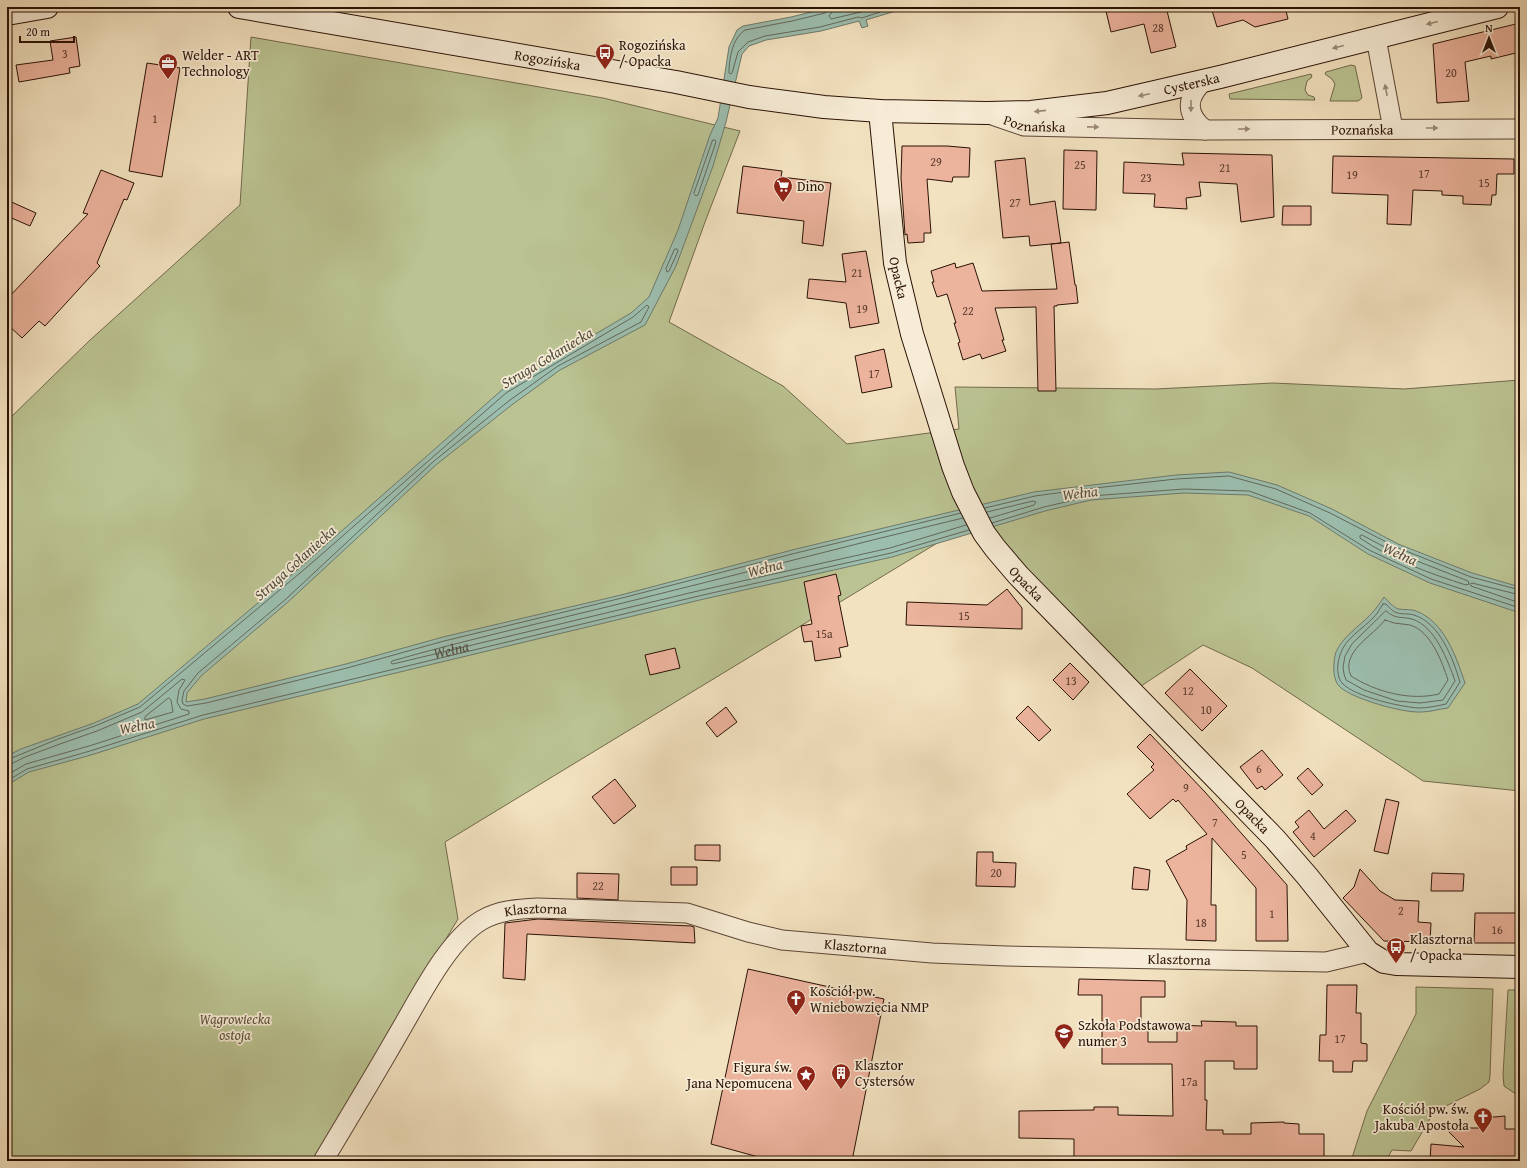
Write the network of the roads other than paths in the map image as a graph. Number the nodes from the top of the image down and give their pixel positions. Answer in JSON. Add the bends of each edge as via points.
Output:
{"nodes":[{"id":1,"x":47,"y":7,"type":"edge"},
{"id":2,"x":239,"y":7,"type":"edge"},
{"id":3,"x":1497,"y":7,"type":"edge"},
{"id":4,"x":7,"y":14,"type":"edge"},
{"id":5,"x":1376,"y":38,"type":"junction"},
{"id":6,"x":1204,"y":81,"type":"junction"},
{"id":7,"x":880,"y":111,"type":"junction"},
{"id":8,"x":987,"y":113,"type":"junction"},
{"id":9,"x":1393,"y":129,"type":"junction"},
{"id":10,"x":1520,"y":129,"type":"edge"},
{"id":11,"x":1204,"y":130,"type":"junction"},
{"id":12,"x":1368,"y":952,"type":"junction"},
{"id":13,"x":1520,"y":966,"type":"edge"},
{"id":14,"x":323,"y":1161,"type":"edge"}],
"edges":[{"from":1,"to":4,"type":"main road"},
{"from":2,"to":7,"type":"main road","name":"Rogozińska","via":[[749,96],[824,107]]},
{"from":3,"to":5,"type":"main road","name":"Cysterska","one_way":true},
{"from":5,"to":6,"type":"main road","name":"Cysterska","one_way":true},
{"from":9,"to":5,"type":"street","one_way":true},
{"from":6,"to":8,"type":"main road","name":"Cysterska","one_way":true,"via":[[1107,102],[1031,112]]},
{"from":6,"to":11,"type":"street","one_way":true,"via":[[1191,96],[1190,106],[1196,123]]},
{"from":7,"to":8,"type":"main road","name":"Cysterska"},
{"from":7,"to":12,"type":"main road","name":"Opacka","via":[[891,235],[907,317],[953,466],[972,511],[995,548],[1018,575],[1274,839]]},
{"from":8,"to":11,"type":"street","name":"Poznańska","one_way":true,"via":[[1024,126]]},
{"from":9,"to":10,"type":"street","name":"Poznańska","one_way":true},
{"from":11,"to":9,"type":"street","name":"Poznańska","one_way":true},
{"from":12,"to":13,"type":"main road","via":[[1384,962],[1396,964]]},
{"from":12,"to":14,"type":"street","name":"Klasztorna","via":[[1326,962],[939,953],[782,940],[686,913],[538,908],[501,912],[483,919],[456,941],[432,976]]}]}
